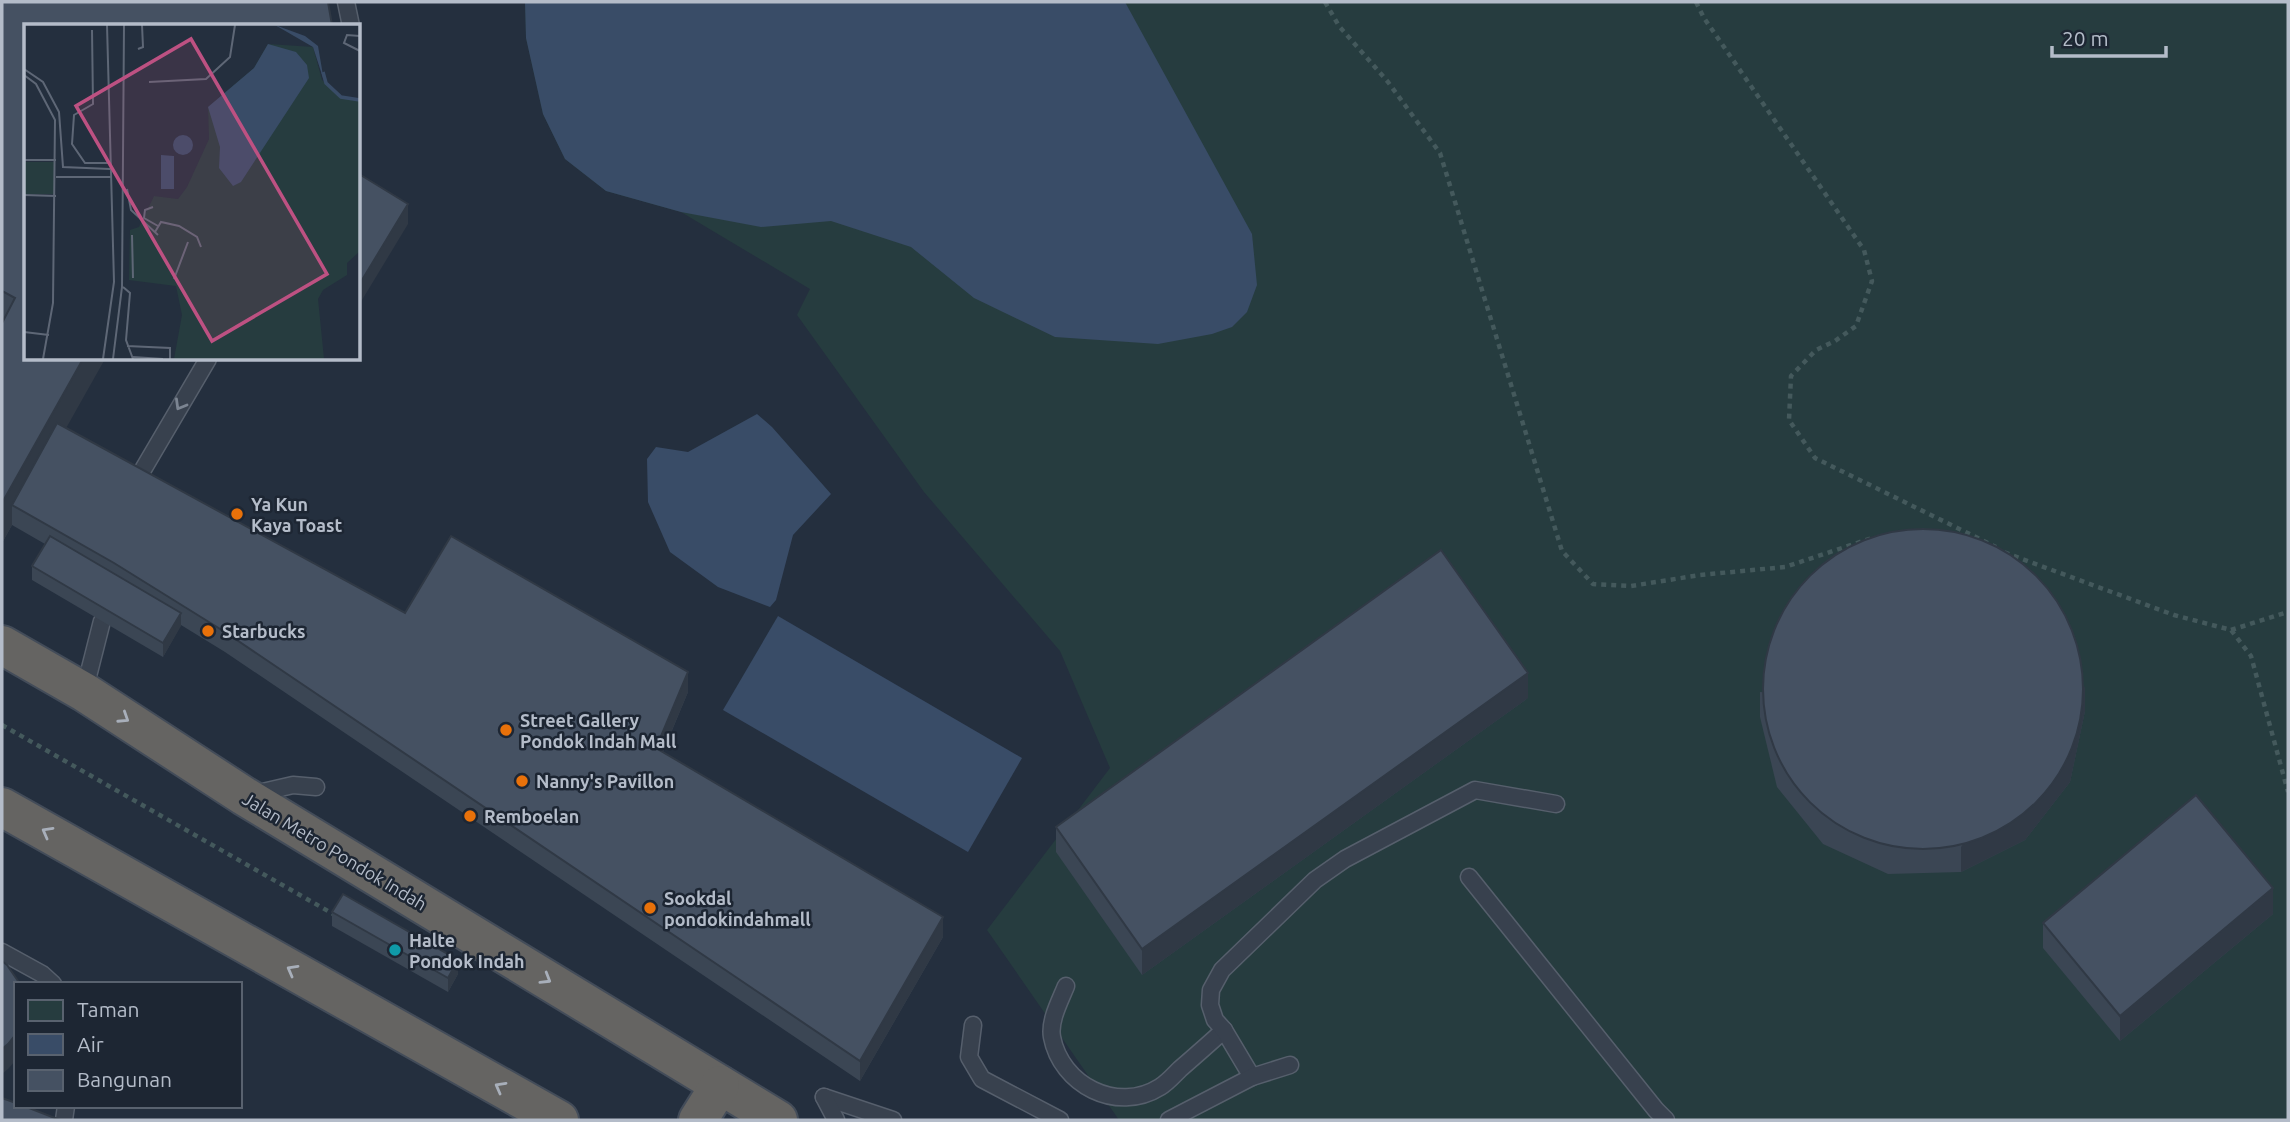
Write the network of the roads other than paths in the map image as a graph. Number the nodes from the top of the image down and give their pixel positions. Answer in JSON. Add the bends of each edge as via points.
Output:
{"nodes":[{"id":1,"x":346,"y":2,"type":"edge"},
{"id":2,"x":351,"y":24,"type":"edge"},
{"id":3,"x":207,"y":360,"type":"edge"},
{"id":4,"x":135,"y":487,"type":"edge"},
{"id":5,"x":102,"y":621,"type":"edge"},
{"id":6,"x":2,"y":645,"type":"edge"},
{"id":7,"x":84,"y":692,"type":"junction"},
{"id":8,"x":316,"y":787,"type":"dead end"},
{"id":9,"x":244,"y":796,"type":"junction"},
{"id":10,"x":1556,"y":804,"type":"dead end"},
{"id":11,"x":3,"y":808,"type":"edge"},
{"id":12,"x":1469,"y":877,"type":"dead end"},
{"id":13,"x":2,"y":952,"type":"edge"},
{"id":14,"x":51,"y":982,"type":"edge"},
{"id":15,"x":1066,"y":986,"type":"dead end"},
{"id":16,"x":973,"y":1025,"type":"dead end"},
{"id":17,"x":1224,"y":1030,"type":"junction"},
{"id":18,"x":1290,"y":1065,"type":"dead end"},
{"id":19,"x":1252,"y":1077,"type":"junction"},
{"id":20,"x":720,"y":1085,"type":"junction"},
{"id":21,"x":559,"y":1120,"type":"edge"},
{"id":22,"x":698,"y":1120,"type":"edge"},
{"id":23,"x":778,"y":1120,"type":"edge"},
{"id":24,"x":836,"y":1120,"type":"edge"},
{"id":25,"x":892,"y":1120,"type":"edge"},
{"id":26,"x":1060,"y":1120,"type":"edge"},
{"id":27,"x":1169,"y":1120,"type":"edge"},
{"id":28,"x":1666,"y":1120,"type":"edge"}],
"edges":[{"from":1,"to":2,"type":"lane"},
{"from":3,"to":4,"type":"lane","one_way":true},
{"from":5,"to":7,"type":"lane"},
{"from":6,"to":7,"type":"highway","name":"Jalan Metro Pondok Indah"},
{"from":7,"to":9,"type":"highway","name":"Jalan Metro Pondok Indah","one_way":true},
{"from":8,"to":9,"type":"lane","via":[[293,785]]},
{"from":9,"to":20,"type":"highway","name":"Jalan Metro Pondok Indah","one_way":true},
{"from":10,"to":17,"type":"lane","via":[[1475,790],[1345,859],[1315,880],[1222,970],[1211,990],[1210,1005]]},
{"from":21,"to":11,"type":"highway","one_way":true},
{"from":12,"to":28,"type":"lane"},
{"from":13,"to":14,"type":"lane"},
{"from":15,"to":17,"type":"lane","via":[[1051,1035],[1059,1057],[1072,1077],[1089,1090],[1112,1097],[1137,1096],[1160,1088]]},
{"from":16,"to":26,"type":"lane","via":[[969,1057],[982,1079]]},
{"from":17,"to":19,"type":"lane"},
{"from":18,"to":19,"type":"lane"},
{"from":19,"to":27,"type":"lane"},
{"from":20,"to":22,"type":"highway"},
{"from":20,"to":23,"type":"highway","name":"Jalan Metro Pondok Indah"},
{"from":24,"to":25,"type":"lane","via":[[824,1097]]}]}
